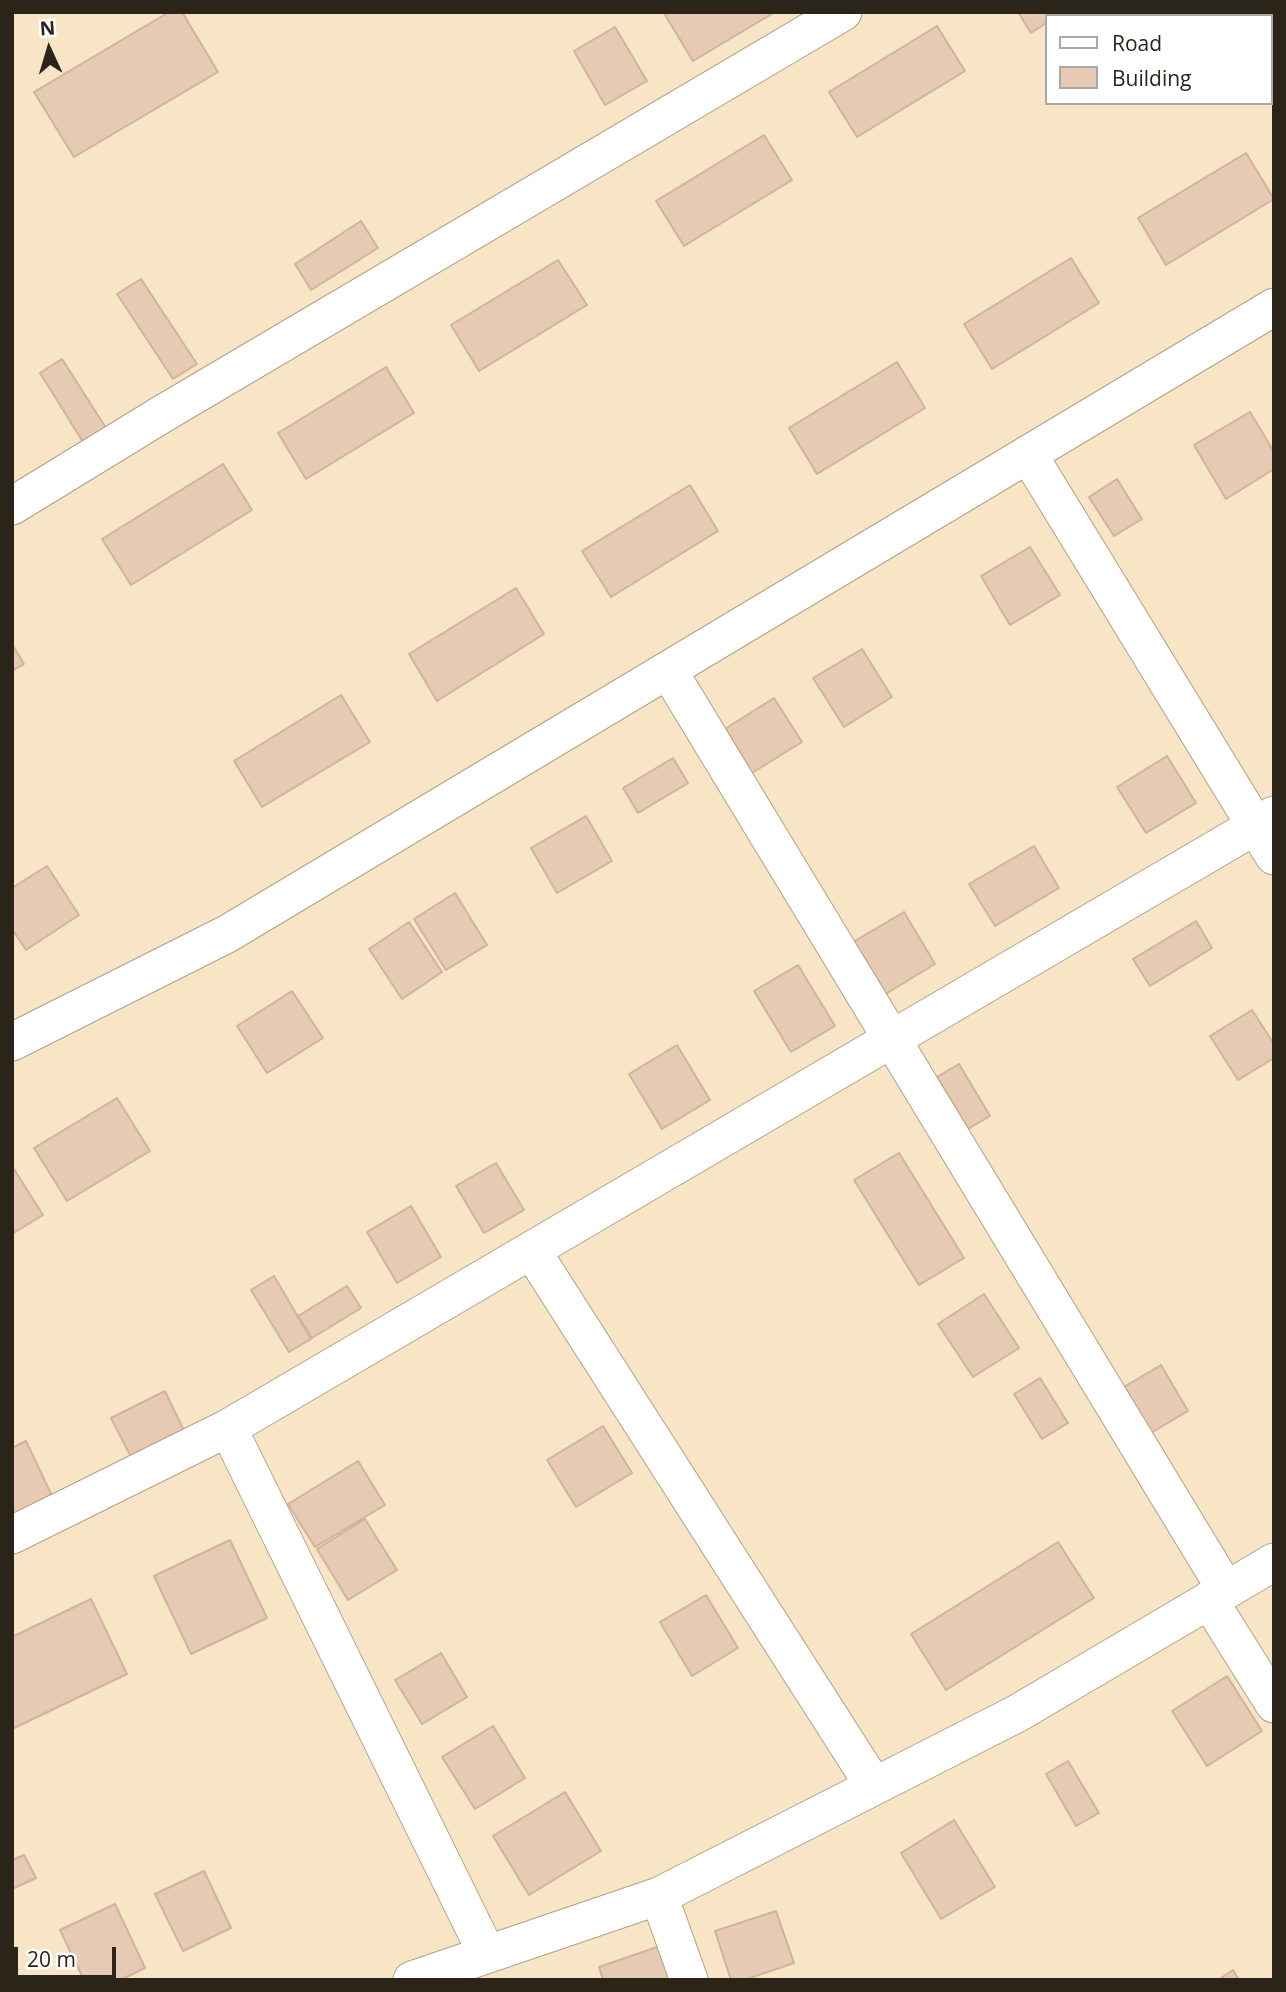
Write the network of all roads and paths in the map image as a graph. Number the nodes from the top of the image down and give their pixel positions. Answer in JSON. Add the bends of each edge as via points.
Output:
{"nodes":[{"id":1,"x":843,"y":12,"type":"edge"},
{"id":2,"x":1274,"y":307,"type":"edge"},
{"id":3,"x":1028,"y":454,"type":"junction"},
{"id":4,"x":12,"y":506,"type":"edge"},
{"id":5,"x":668,"y":670,"type":"junction"},
{"id":6,"x":1268,"y":832,"type":"edge"},
{"id":7,"x":893,"y":1040,"type":"junction"},
{"id":8,"x":12,"y":1042,"type":"edge"},
{"id":9,"x":532,"y":1251,"type":"junction"},
{"id":10,"x":228,"y":1428,"type":"junction"},
{"id":11,"x":12,"y":1535,"type":"edge"},
{"id":12,"x":1274,"y":1562,"type":"edge"},
{"id":13,"x":1218,"y":1595,"type":"junction"},
{"id":14,"x":1274,"y":1704,"type":"edge"},
{"id":15,"x":874,"y":1786,"type":"junction"},
{"id":16,"x":659,"y":1896,"type":"junction"},
{"id":17,"x":487,"y":1954,"type":"junction"},
{"id":18,"x":412,"y":1980,"type":"edge"},
{"id":19,"x":689,"y":1980,"type":"edge"}],
"edges":[{"from":1,"to":4,"type":"street"},
{"from":2,"to":3,"type":"street"},
{"from":3,"to":5,"type":"street"},
{"from":3,"to":6,"type":"street"},
{"from":5,"to":7,"type":"street"},
{"from":5,"to":8,"type":"street","via":[[228,934]]},
{"from":6,"to":7,"type":"street"},
{"from":7,"to":9,"type":"street"},
{"from":7,"to":13,"type":"street"},
{"from":9,"to":10,"type":"street"},
{"from":9,"to":15,"type":"street"},
{"from":10,"to":11,"type":"street"},
{"from":10,"to":17,"type":"street"},
{"from":12,"to":13,"type":"street"},
{"from":13,"to":14,"type":"street"},
{"from":13,"to":15,"type":"street","via":[[1017,1713]]},
{"from":15,"to":16,"type":"street"},
{"from":16,"to":17,"type":"street"},
{"from":16,"to":19,"type":"street"},
{"from":17,"to":18,"type":"street"}]}
